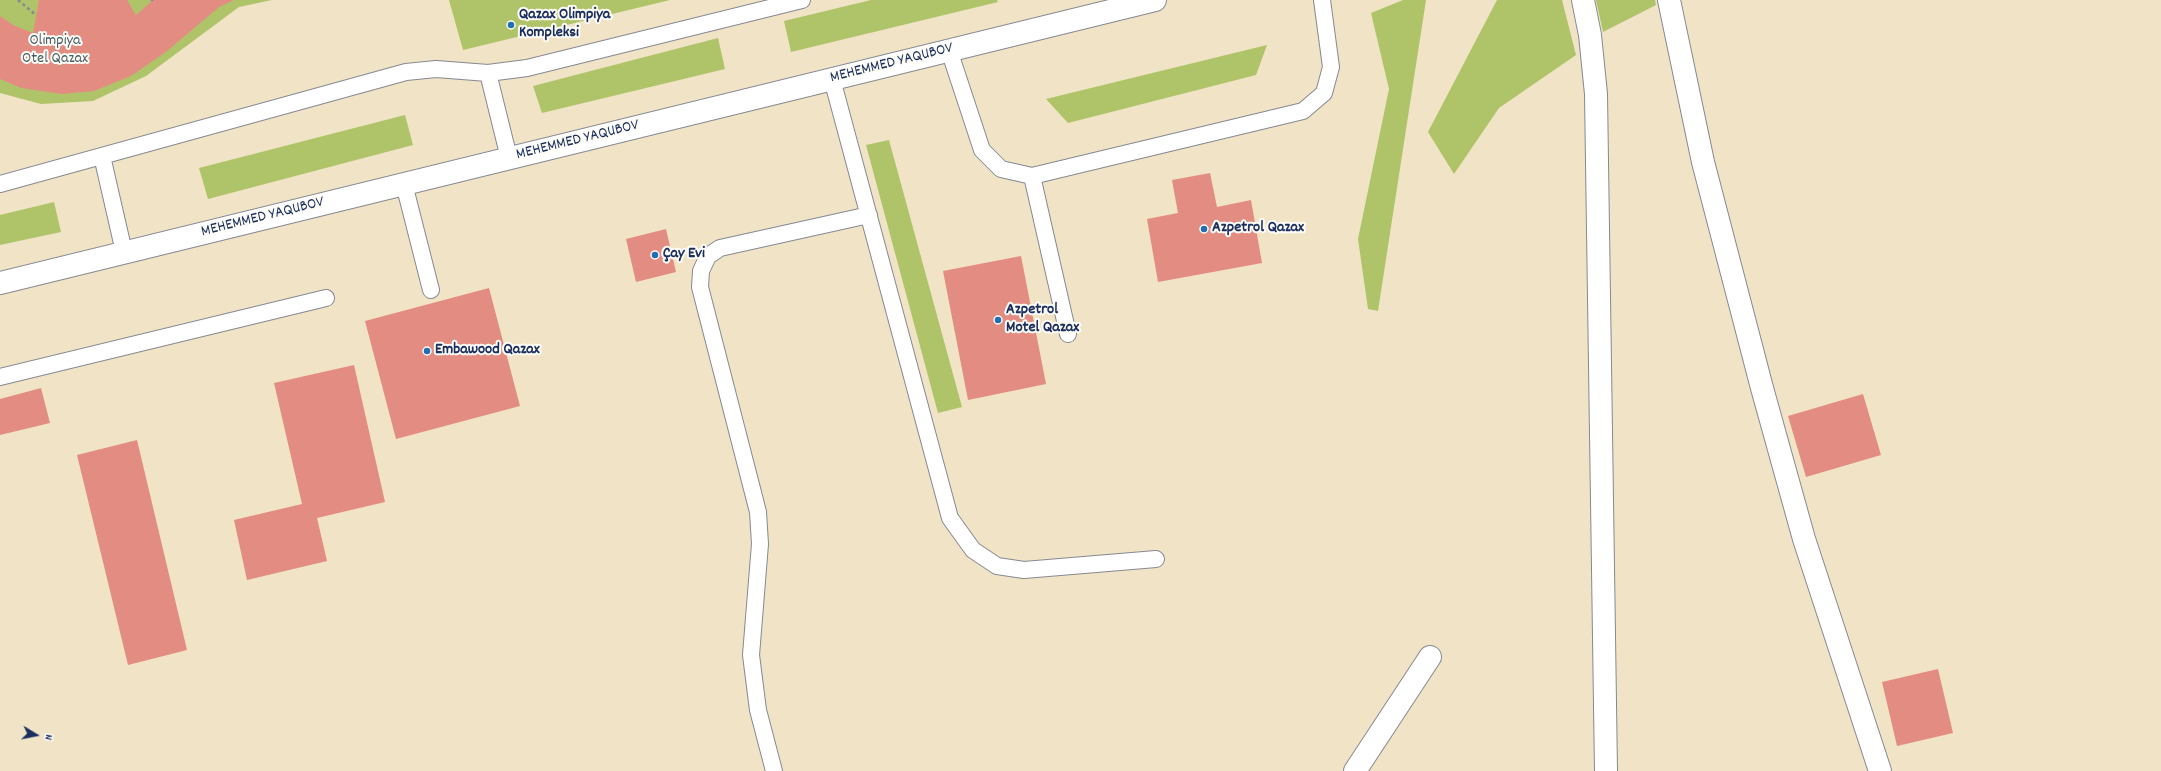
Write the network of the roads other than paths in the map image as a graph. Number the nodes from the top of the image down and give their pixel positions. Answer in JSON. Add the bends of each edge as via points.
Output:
{"nodes":[{"id":1,"x":802,"y":0,"type":"edge"},
{"id":2,"x":1155,"y":0,"type":"edge"},
{"id":3,"x":1322,"y":0,"type":"edge"},
{"id":4,"x":1583,"y":0,"type":"edge"},
{"id":5,"x":1669,"y":0,"type":"edge"},
{"id":6,"x":1098,"y":7,"type":"edge"},
{"id":7,"x":949,"y":50,"type":"junction"},
{"id":8,"x":488,"y":73,"type":"junction"},
{"id":9,"x":832,"y":79,"type":"junction"},
{"id":10,"x":102,"y":156,"type":"junction"},
{"id":11,"x":509,"y":158,"type":"junction"},
{"id":12,"x":1032,"y":176,"type":"junction"},
{"id":13,"x":0,"y":184,"type":"edge"},
{"id":14,"x":404,"y":184,"type":"junction"},
{"id":15,"x":869,"y":215,"type":"junction"},
{"id":16,"x":124,"y":252,"type":"junction"},
{"id":17,"x":0,"y":283,"type":"edge"},
{"id":18,"x":431,"y":290,"type":"dead end"},
{"id":19,"x":326,"y":298,"type":"dead end"},
{"id":20,"x":1068,"y":334,"type":"dead end"},
{"id":21,"x":0,"y":377,"type":"edge"},
{"id":22,"x":1156,"y":559,"type":"dead end"},
{"id":23,"x":1430,"y":657,"type":"dead end"},
{"id":24,"x":774,"y":771,"type":"edge"},
{"id":25,"x":1355,"y":771,"type":"edge"},
{"id":26,"x":1606,"y":771,"type":"edge"},
{"id":27,"x":1880,"y":771,"type":"edge"}],
"edges":[{"from":1,"to":8,"type":"lane","via":[[527,68]]},
{"from":2,"to":6,"type":"street","name":"MEHEMMED YAQUBOV"},
{"from":3,"to":12,"type":"lane","via":[[1332,67],[1324,93],[1303,111]]},
{"from":4,"to":26,"type":"street","via":[[1590,35],[1596,94]]},
{"from":5,"to":27,"type":"street","via":[[1703,162],[1762,388],[1804,539]]},
{"from":6,"to":7,"type":"street","name":"MEHEMMED YAQUBOV"},
{"from":7,"to":9,"type":"street","name":"MEHEMMED YAQUBOV"},
{"from":7,"to":12,"type":"lane","via":[[982,150],[1001,169]]},
{"from":8,"to":10,"type":"lane","via":[[436,69],[406,72]]},
{"from":8,"to":11,"type":"lane"},
{"from":9,"to":11,"type":"street","name":"MEHEMMED YAQUBOV"},
{"from":9,"to":15,"type":"lane"},
{"from":10,"to":13,"type":"lane"},
{"from":10,"to":16,"type":"lane"},
{"from":11,"to":14,"type":"street","name":"MEHEMMED YAQUBOV"},
{"from":12,"to":20,"type":"lane"},
{"from":14,"to":16,"type":"street","name":"MEHEMMED YAQUBOV"},
{"from":14,"to":18,"type":"lane"},
{"from":15,"to":22,"type":"lane","via":[[950,518],[973,550],[997,566],[1024,570]]},
{"from":15,"to":24,"type":"lane","via":[[720,248],[708,256],[701,271],[700,287],[758,512],[760,544],[751,655],[758,710]]},
{"from":16,"to":17,"type":"street","name":"MEHEMMED YAQUBOV"},
{"from":19,"to":21,"type":"lane"},
{"from":23,"to":25,"type":"street"}]}
